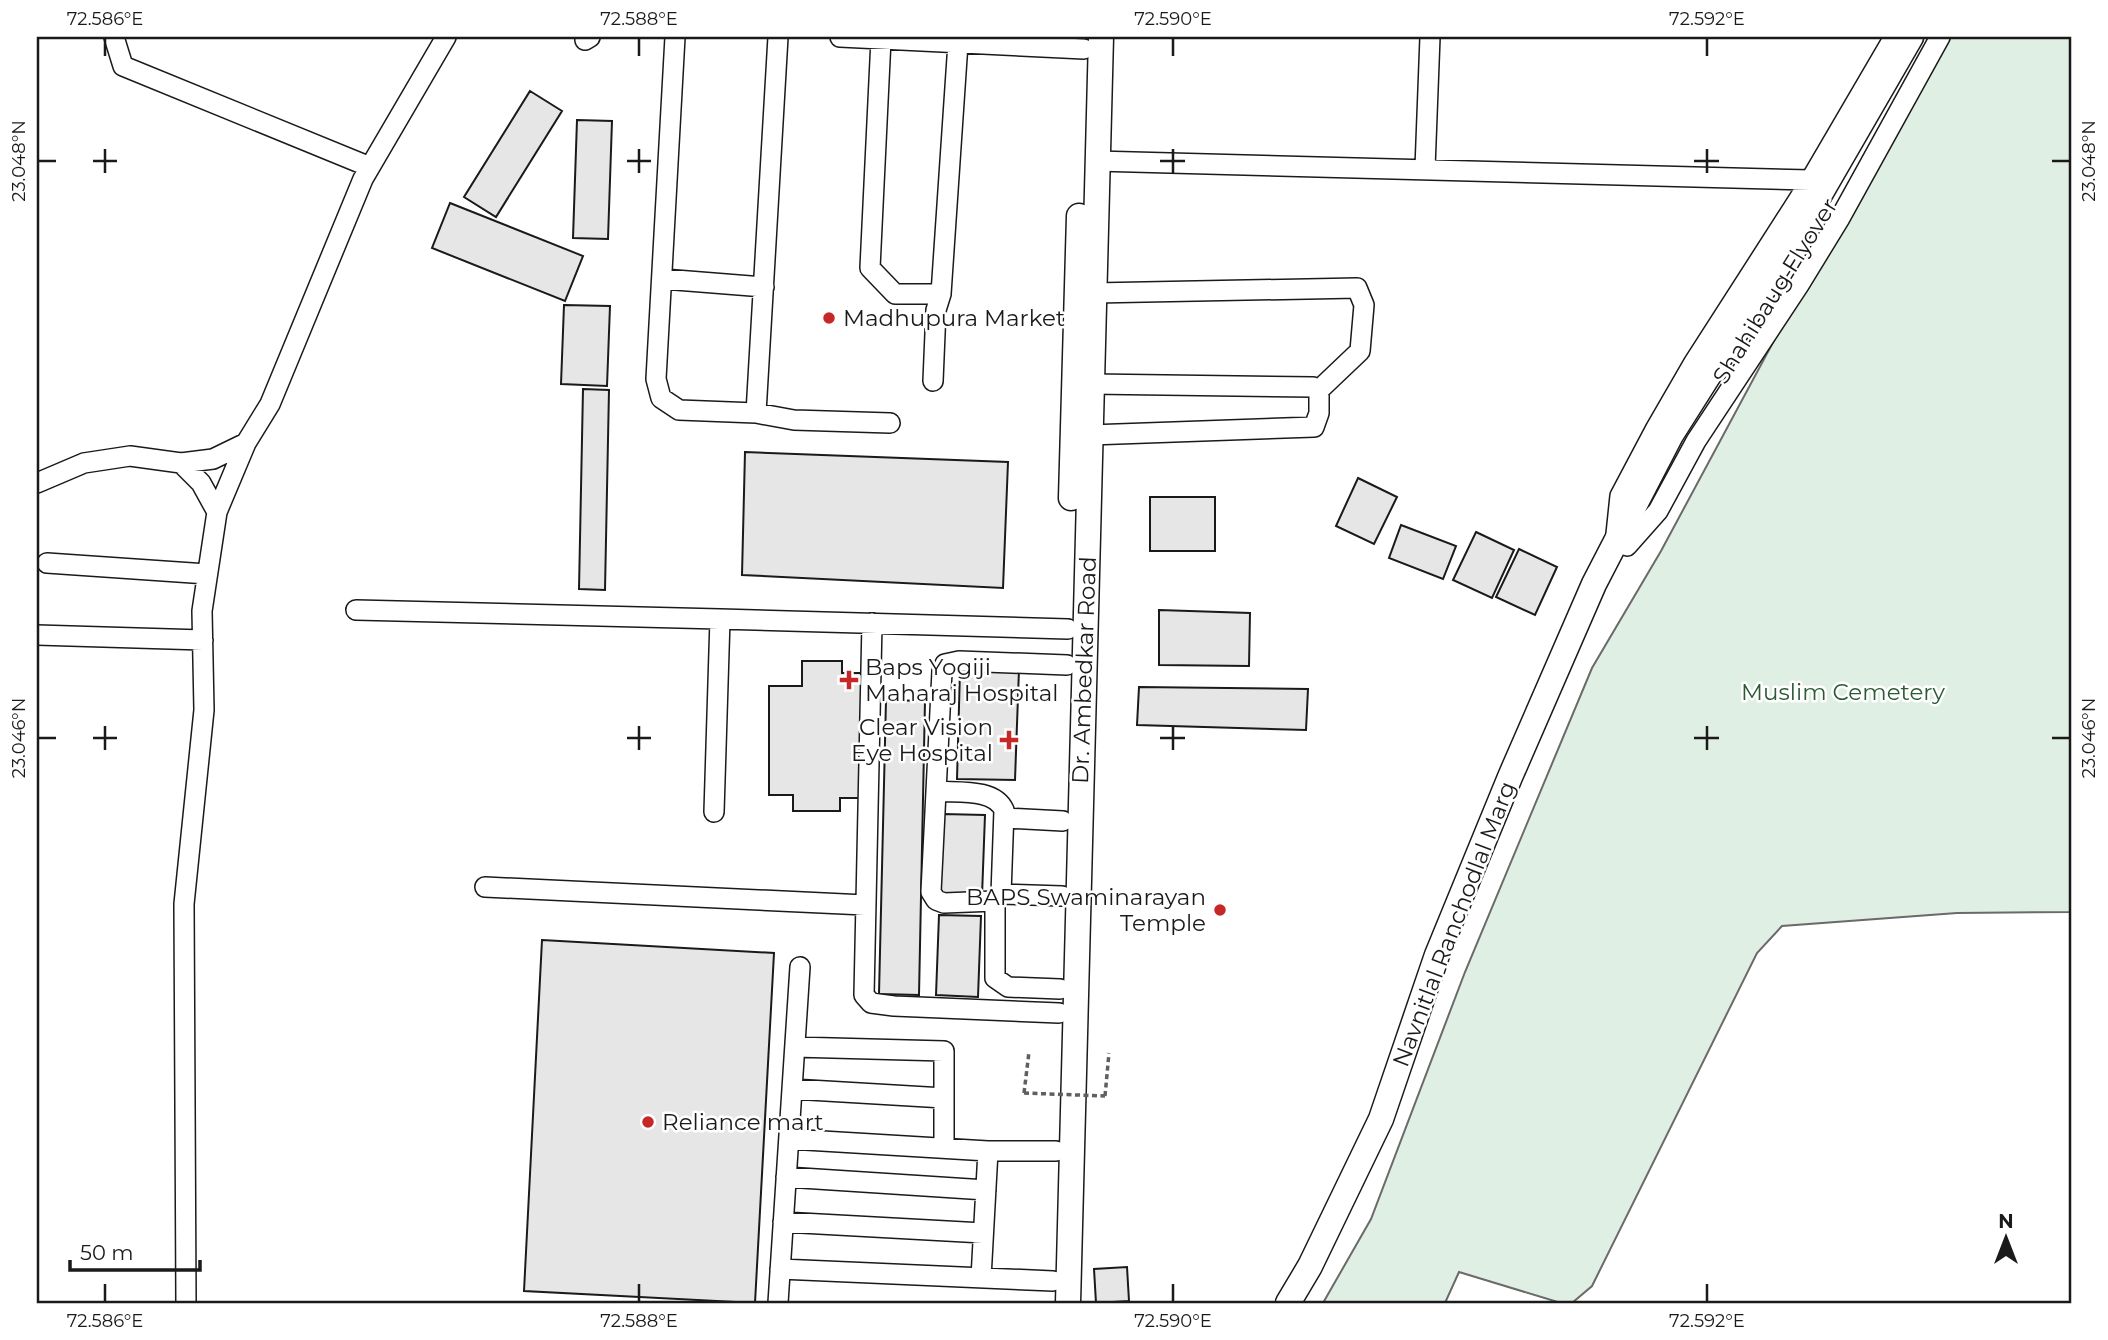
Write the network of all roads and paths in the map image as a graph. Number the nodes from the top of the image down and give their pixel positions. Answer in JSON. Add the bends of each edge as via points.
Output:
{"nodes":[{"id":1,"x":114,"y":37,"type":"edge"},
{"id":2,"x":446,"y":37,"type":"edge"},
{"id":3,"x":675,"y":37,"type":"edge"},
{"id":4,"x":778,"y":37,"type":"edge"},
{"id":5,"x":840,"y":37,"type":"edge"},
{"id":6,"x":1430,"y":37,"type":"edge"},
{"id":7,"x":1894,"y":37,"type":"edge"},
{"id":8,"x":1911,"y":37,"type":"edge"},
{"id":9,"x":1925,"y":37,"type":"edge"},
{"id":10,"x":1940,"y":37,"type":"edge"},
{"id":11,"x":881,"y":39,"type":"junction"},
{"id":12,"x":1090,"y":41,"type":"edge"},
{"id":13,"x":958,"y":43,"type":"junction"},
{"id":14,"x":1096,"y":160,"type":"junction"},
{"id":15,"x":370,"y":167,"type":"junction"},
{"id":16,"x":1425,"y":168,"type":"junction"},
{"id":17,"x":1810,"y":180,"type":"junction"},
{"id":18,"x":663,"y":279,"type":"junction"},
{"id":19,"x":764,"y":287,"type":"junction"},
{"id":20,"x":1094,"y":293,"type":"junction"},
{"id":21,"x":941,"y":294,"type":"junction"},
{"id":22,"x":933,"y":381,"type":"dead end"},
{"id":23,"x":1091,"y":384,"type":"junction"},
{"id":24,"x":1319,"y":390,"type":"junction"},
{"id":25,"x":756,"y":413,"type":"junction"},
{"id":26,"x":890,"y":423,"type":"dead end"},
{"id":27,"x":1090,"y":435,"type":"junction"},
{"id":28,"x":246,"y":443,"type":"junction"},
{"id":29,"x":181,"y":463,"type":"junction"},
{"id":30,"x":37,"y":483,"type":"edge"},
{"id":31,"x":1650,"y":485,"type":"junction"},
{"id":32,"x":217,"y":512,"type":"junction"},
{"id":33,"x":1621,"y":544,"type":"junction"},
{"id":34,"x":47,"y":563,"type":"dead end"},
{"id":35,"x":207,"y":573,"type":"junction"},
{"id":36,"x":356,"y":610,"type":"dead end"},
{"id":37,"x":720,"y":618,"type":"junction"},
{"id":38,"x":872,"y":623,"type":"junction"},
{"id":39,"x":1068,"y":629,"type":"junction"},
{"id":40,"x":37,"y":635,"type":"edge"},
{"id":41,"x":203,"y":640,"type":"junction"},
{"id":42,"x":1067,"y":665,"type":"junction"},
{"id":43,"x":936,"y":791,"type":"junction"},
{"id":44,"x":714,"y":812,"type":"dead end"},
{"id":45,"x":1004,"y":818,"type":"junction"},
{"id":46,"x":1063,"y":821,"type":"junction"},
{"id":47,"x":485,"y":887,"type":"dead end"},
{"id":48,"x":1062,"y":896,"type":"junction"},
{"id":49,"x":998,"y":898,"type":"junction"},
{"id":50,"x":865,"y":905,"type":"junction"},
{"id":51,"x":800,"y":968,"type":"dead end"},
{"id":52,"x":1059,"y":1001,"type":"junction"},
{"id":53,"x":795,"y":1046,"type":"junction"},
{"id":54,"x":1029,"y":1052,"type":"dead end"},
{"id":55,"x":1110,"y":1053,"type":"dead end"},
{"id":56,"x":792,"y":1089,"type":"junction"},
{"id":57,"x":944,"y":1098,"type":"junction"},
{"id":58,"x":789,"y":1139,"type":"junction"},
{"id":59,"x":944,"y":1146,"type":"junction"},
{"id":60,"x":988,"y":1151,"type":"junction"},
{"id":61,"x":1056,"y":1151,"type":"junction"},
{"id":62,"x":786,"y":1177,"type":"junction"},
{"id":63,"x":986,"y":1190,"type":"junction"},
{"id":64,"x":783,"y":1222,"type":"junction"},
{"id":65,"x":984,"y":1233,"type":"junction"},
{"id":66,"x":780,"y":1269,"type":"junction"},
{"id":67,"x":981,"y":1278,"type":"junction"},
{"id":68,"x":1052,"y":1292,"type":"edge"},
{"id":69,"x":186,"y":1303,"type":"edge"},
{"id":70,"x":778,"y":1303,"type":"edge"},
{"id":71,"x":1068,"y":1303,"type":"edge"},
{"id":72,"x":1288,"y":1303,"type":"edge"},
{"id":73,"x":1303,"y":1303,"type":"edge"}],
"edges":[{"from":1,"to":15,"type":"street","via":[[123,66]]},
{"from":2,"to":15,"type":"street"},
{"from":3,"to":18,"type":"street"},
{"from":4,"to":19,"type":"street"},
{"from":5,"to":11,"type":"street"},
{"from":6,"to":16,"type":"street"},
{"from":7,"to":17,"type":"street"},
{"from":8,"to":31,"type":"main road","name":"Shahibaug Flyover"},
{"from":9,"to":31,"type":"main road","name":"Shahibaug Flyover","via":[[1796,261]]},
{"from":10,"to":33,"type":"street","via":[[1840,218],[1696,441],[1658,511]]},
{"from":11,"to":13,"type":"street"},
{"from":11,"to":21,"type":"street","via":[[870,268],[895,294]]},
{"from":12,"to":13,"type":"street"},
{"from":12,"to":14,"type":"main road","name":"Dr. Ambedkar Road"},
{"from":12,"to":39,"type":"main road","name":"Dr. Ambedkar Road"},
{"from":13,"to":21,"type":"street"},
{"from":14,"to":16,"type":"street"},
{"from":14,"to":20,"type":"main road","name":"Dr. Ambedkar Road"},
{"from":15,"to":28,"type":"street","via":[[270,404]]},
{"from":16,"to":17,"type":"street"},
{"from":17,"to":33,"type":"street","via":[[1656,428],[1620,496]]},
{"from":18,"to":19,"type":"street"},
{"from":18,"to":25,"type":"street","via":[[656,379],[661,398],[679,410]]},
{"from":19,"to":25,"type":"street"},
{"from":20,"to":23,"type":"main road","name":"Dr. Ambedkar Road"},
{"from":20,"to":24,"type":"street","via":[[1357,288],[1364,305],[1360,351]]},
{"from":21,"to":22,"type":"street","via":[[936,310]]},
{"from":23,"to":24,"type":"street"},
{"from":23,"to":27,"type":"main road","name":"Dr. Ambedkar Road"},
{"from":24,"to":27,"type":"street","via":[[1314,427]]},
{"from":25,"to":26,"type":"street","via":[[794,420]]},
{"from":27,"to":71,"type":"main road","name":"Dr. Ambedkar Road"},
{"from":28,"to":29,"type":"street","via":[[214,459]]},
{"from":28,"to":32,"type":"street"},
{"from":29,"to":30,"type":"street","via":[[130,456],[84,463]]},
{"from":29,"to":32,"type":"street","via":[[201,483]]},
{"from":31,"to":33,"type":"main road","name":"Shahibaug Flyover"},
{"from":32,"to":35,"type":"street"},
{"from":33,"to":72,"type":"main road","name":"Navnitlal Ranchodlal Marg","via":[[1510,777],[1442,942],[1381,1119]]},
{"from":33,"to":73,"type":"main road","via":[[1449,959],[1393,1124]]},
{"from":34,"to":35,"type":"street"},
{"from":35,"to":41,"type":"street"},
{"from":36,"to":37,"type":"street"},
{"from":37,"to":38,"type":"street"},
{"from":37,"to":44,"type":"street"},
{"from":38,"to":39,"type":"street"},
{"from":38,"to":50,"type":"street"},
{"from":39,"to":42,"type":"main road","name":"Dr. Ambedkar Road"},
{"from":40,"to":41,"type":"street"},
{"from":41,"to":69,"type":"street","via":[[204,710],[184,904]]},
{"from":42,"to":43,"type":"street","via":[[945,664]]},
{"from":42,"to":46,"type":"main road","name":"Dr. Ambedkar Road"},
{"from":43,"to":45,"type":"street","via":[[995,797]]},
{"from":43,"to":49,"type":"street","via":[[931,892],[944,903]]},
{"from":45,"to":46,"type":"street"},
{"from":45,"to":49,"type":"street"},
{"from":46,"to":48,"type":"main road","name":"Dr. Ambedkar Road"},
{"from":47,"to":50,"type":"street"},
{"from":48,"to":49,"type":"street"},
{"from":48,"to":52,"type":"main road","name":"Dr. Ambedkar Road"},
{"from":49,"to":52,"type":"street","via":[[995,978]]},
{"from":50,"to":52,"type":"street","via":[[864,995],[871,1003]]},
{"from":51,"to":53,"type":"street"},
{"from":52,"to":61,"type":"main road","name":"Dr. Ambedkar Road"},
{"from":53,"to":56,"type":"street"},
{"from":53,"to":57,"type":"street","via":[[944,1051]]},
{"from":54,"to":55,"type":"path","bridge":true,"via":[[1024,1093],[1105,1096]]},
{"from":56,"to":57,"type":"street"},
{"from":56,"to":58,"type":"street"},
{"from":57,"to":59,"type":"street"},
{"from":58,"to":59,"type":"street"},
{"from":58,"to":62,"type":"street"},
{"from":59,"to":60,"type":"street"},
{"from":60,"to":61,"type":"street"},
{"from":60,"to":63,"type":"street"},
{"from":61,"to":68,"type":"main road","name":"Dr. Ambedkar Road"},
{"from":62,"to":63,"type":"street"},
{"from":62,"to":64,"type":"street"},
{"from":63,"to":65,"type":"street"},
{"from":64,"to":65,"type":"street"},
{"from":64,"to":66,"type":"street"},
{"from":65,"to":67,"type":"street"},
{"from":66,"to":67,"type":"street"},
{"from":66,"to":70,"type":"street"},
{"from":67,"to":68,"type":"street"}]}
